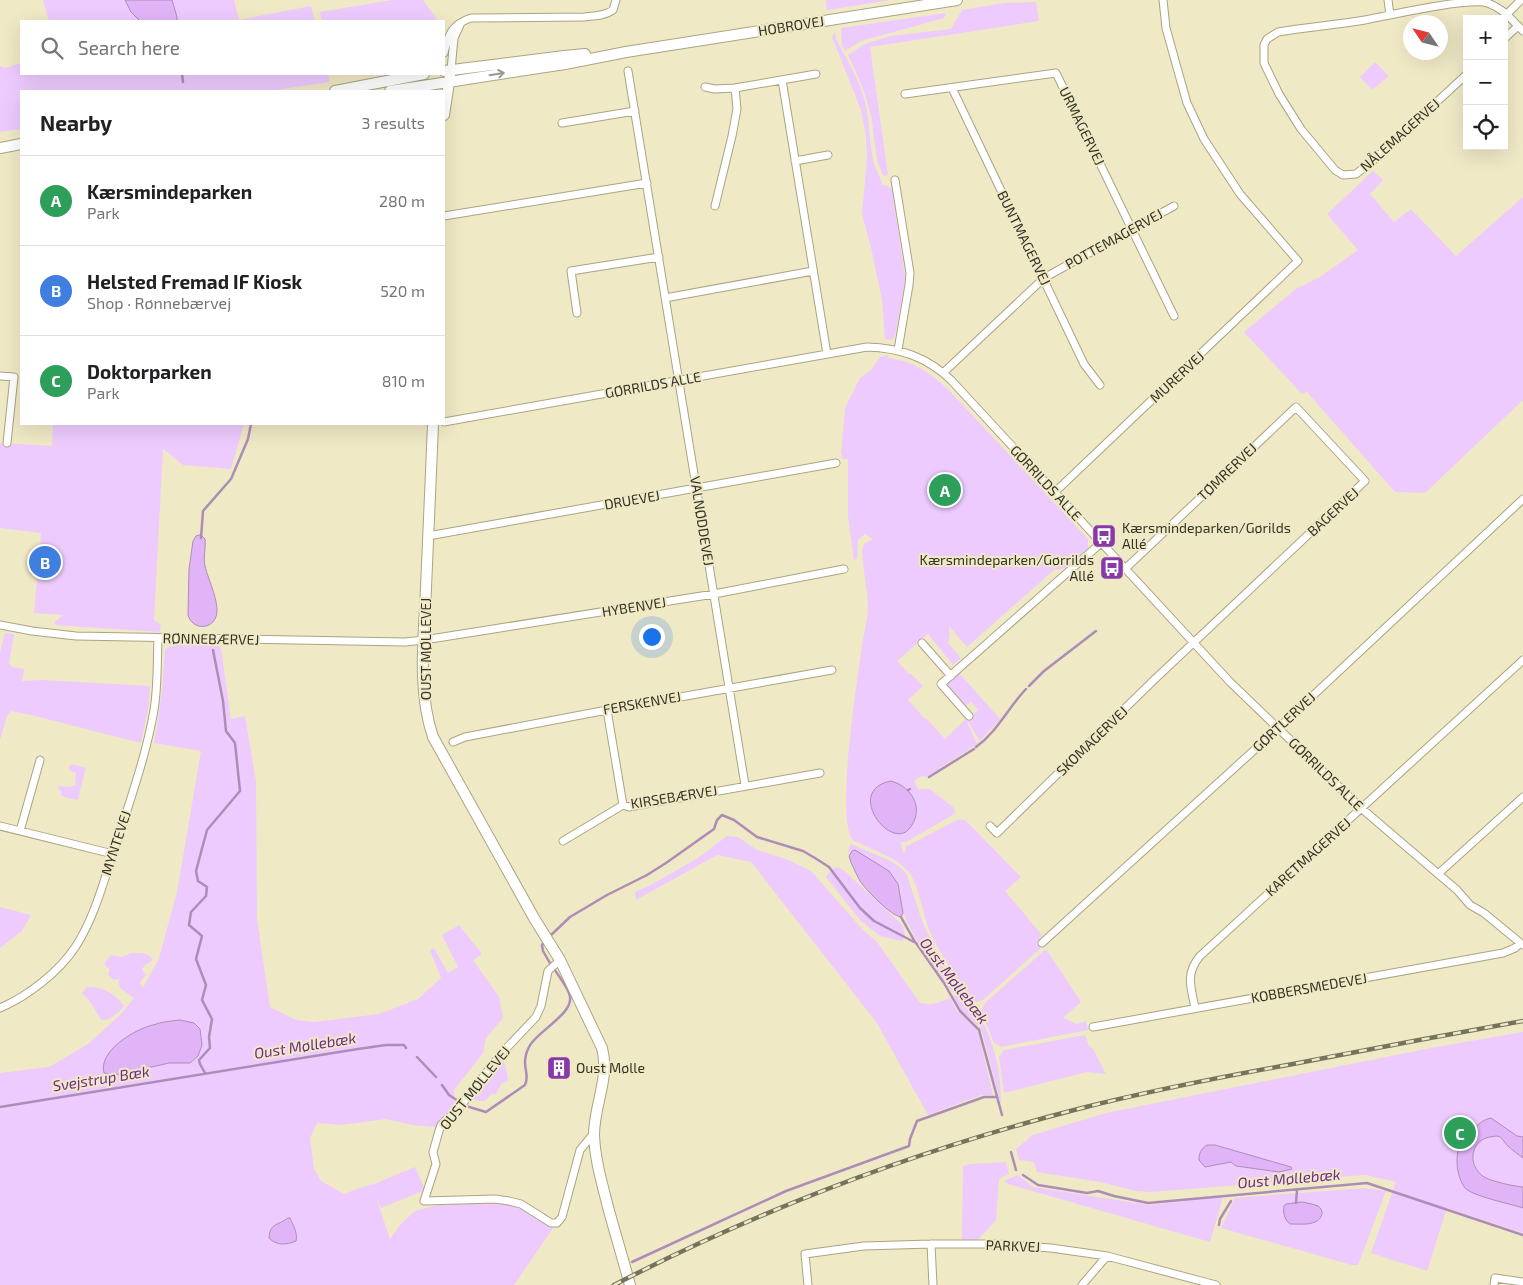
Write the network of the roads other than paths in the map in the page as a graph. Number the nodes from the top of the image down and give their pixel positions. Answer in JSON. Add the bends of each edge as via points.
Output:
{"nodes":[{"id":1,"x":616,"y":0,"type":"edge"},
{"id":2,"x":957,"y":0,"type":"edge"},
{"id":3,"x":1163,"y":0,"type":"edge"},
{"id":4,"x":1388,"y":0,"type":"edge"},
{"id":5,"x":1522,"y":0,"type":"edge"},
{"id":6,"x":1483,"y":1,"type":"edge"},
{"id":7,"x":1440,"y":2,"type":"edge"},
{"id":8,"x":1507,"y":14,"type":"junction"},
{"id":9,"x":1390,"y":15,"type":"junction"},
{"id":10,"x":466,"y":20,"type":"junction"},
{"id":11,"x":1520,"y":29,"type":"edge"},
{"id":12,"x":1508,"y":36,"type":"edge"},
{"id":13,"x":445,"y":49,"type":"edge"},
{"id":14,"x":628,"y":72,"type":"dead end"},
{"id":15,"x":445,"y":74,"type":"edge"},
{"id":16,"x":816,"y":74,"type":"dead end"},
{"id":17,"x":419,"y":75,"type":"edge"},
{"id":18,"x":444,"y":78,"type":"edge"},
{"id":19,"x":1463,"y":78,"type":"edge"},
{"id":20,"x":782,"y":80,"type":"junction"},
{"id":21,"x":705,"y":87,"type":"dead end"},
{"id":22,"x":735,"y":88,"type":"junction"},
{"id":23,"x":952,"y":88,"type":"junction"},
{"id":24,"x":340,"y":90,"type":"edge"},
{"id":25,"x":394,"y":90,"type":"edge"},
{"id":26,"x":905,"y":94,"type":"dead end"},
{"id":27,"x":635,"y":111,"type":"junction"},
{"id":28,"x":562,"y":123,"type":"dead end"},
{"id":29,"x":20,"y":144,"type":"edge"},
{"id":30,"x":0,"y":148,"type":"edge"},
{"id":31,"x":828,"y":155,"type":"dead end"},
{"id":32,"x":795,"y":161,"type":"junction"},
{"id":33,"x":895,"y":180,"type":"dead end"},
{"id":34,"x":647,"y":183,"type":"junction"},
{"id":35,"x":715,"y":206,"type":"dead end"},
{"id":36,"x":1174,"y":206,"type":"dead end"},
{"id":37,"x":445,"y":216,"type":"edge"},
{"id":38,"x":1132,"y":230,"type":"junction"},
{"id":39,"x":659,"y":257,"type":"junction"},
{"id":40,"x":812,"y":271,"type":"junction"},
{"id":41,"x":1044,"y":278,"type":"junction"},
{"id":42,"x":665,"y":298,"type":"junction"},
{"id":43,"x":577,"y":313,"type":"dead end"},
{"id":44,"x":1174,"y":316,"type":"dead end"},
{"id":45,"x":898,"y":350,"type":"junction"},
{"id":46,"x":827,"y":354,"type":"junction"},
{"id":47,"x":943,"y":373,"type":"junction"},
{"id":48,"x":0,"y":376,"type":"edge"},
{"id":49,"x":679,"y":380,"type":"junction"},
{"id":50,"x":1100,"y":385,"type":"dead end"},
{"id":51,"x":445,"y":422,"type":"edge"},
{"id":52,"x":434,"y":425,"type":"edge"},
{"id":53,"x":1327,"y":440,"type":"joint"},
{"id":54,"x":7,"y":443,"type":"dead end"},
{"id":55,"x":836,"y":463,"type":"dead end"},
{"id":56,"x":697,"y":489,"type":"junction"},
{"id":57,"x":1055,"y":492,"type":"junction"},
{"id":58,"x":1523,"y":499,"type":"edge"},
{"id":59,"x":428,"y":536,"type":"junction"},
{"id":60,"x":1102,"y":543,"type":"junction"},
{"id":61,"x":844,"y":569,"type":"dead end"},
{"id":62,"x":1125,"y":569,"type":"junction"},
{"id":63,"x":714,"y":594,"type":"junction"},
{"id":64,"x":0,"y":625,"type":"edge"},
{"id":65,"x":158,"y":638,"type":"junction"},
{"id":66,"x":424,"y":640,"type":"junction"},
{"id":67,"x":922,"y":643,"type":"dead end"},
{"id":68,"x":1194,"y":643,"type":"junction"},
{"id":69,"x":1523,"y":660,"type":"edge"},
{"id":70,"x":832,"y":670,"type":"dead end"},
{"id":71,"x":951,"y":676,"type":"junction"},
{"id":72,"x":729,"y":688,"type":"junction"},
{"id":73,"x":607,"y":710,"type":"junction"},
{"id":74,"x":969,"y":716,"type":"dead end"},
{"id":75,"x":1278,"y":728,"type":"junction"},
{"id":76,"x":453,"y":742,"type":"dead end"},
{"id":77,"x":40,"y":760,"type":"dead end"},
{"id":78,"x":820,"y":773,"type":"dead end"},
{"id":79,"x":745,"y":785,"type":"junction"},
{"id":80,"x":1523,"y":797,"type":"edge"},
{"id":81,"x":623,"y":805,"type":"junction"},
{"id":82,"x":1361,"y":808,"type":"junction"},
{"id":83,"x":0,"y":826,"type":"edge"},
{"id":84,"x":990,"y":826,"type":"dead end"},
{"id":85,"x":20,"y":831,"type":"junction"},
{"id":86,"x":563,"y":841,"type":"dead end"},
{"id":87,"x":112,"y":854,"type":"junction"},
{"id":88,"x":1438,"y":874,"type":"junction"},
{"id":89,"x":1042,"y":943,"type":"dead end"},
{"id":90,"x":1521,"y":944,"type":"edge"},
{"id":91,"x":560,"y":960,"type":"junction"},
{"id":92,"x":0,"y":1008,"type":"edge"},
{"id":93,"x":1195,"y":1008,"type":"junction"},
{"id":94,"x":1093,"y":1027,"type":"dead end"},
{"id":95,"x":594,"y":1134,"type":"junction"},
{"id":96,"x":931,"y":1244,"type":"junction"},
{"id":97,"x":1108,"y":1256,"type":"junction"},
{"id":98,"x":1196,"y":1282,"type":"edge"},
{"id":99,"x":1523,"y":1282,"type":"edge"},
{"id":100,"x":630,"y":1285,"type":"edge"},
{"id":101,"x":808,"y":1285,"type":"edge"},
{"id":102,"x":933,"y":1285,"type":"edge"},
{"id":103,"x":1082,"y":1285,"type":"edge"},
{"id":104,"x":1216,"y":1285,"type":"edge"},
{"id":105,"x":1494,"y":1285,"type":"edge"}],
"edges":[{"from":1,"to":10,"type":"street","via":[[613,10],[601,15]]},
{"from":2,"to":18,"type":"street","name":"HOBROVEJ","via":[[566,64]]},
{"from":3,"to":57,"type":"street","name":"MURERVEJ","via":[[1166,28],[1187,103],[1204,139],[1240,194],[1298,261]]},
{"from":4,"to":9,"type":"street"},
{"from":5,"to":8,"type":"street"},
{"from":6,"to":7,"type":"street","name":"NÅLEMAGERVEJ"},
{"from":6,"to":8,"type":"street","name":"NÅLEMAGERVEJ"},
{"from":7,"to":9,"type":"street","name":"NÅLEMAGERVEJ"},
{"from":8,"to":11,"type":"street","name":"NÅLEMAGERVEJ"},
{"from":9,"to":19,"type":"street","name":"NÅLEMAGERVEJ","via":[[1278,32],[1264,45],[1264,63],[1279,94],[1301,129],[1335,170],[1343,175],[1356,174]]},
{"from":10,"to":13,"type":"street","via":[[449,33]]},
{"from":10,"to":15,"type":"street","via":[[454,38]]},
{"from":11,"to":12,"type":"street","name":"NÅLEMAGERVEJ"},
{"from":14,"to":27,"type":"street","name":"VALNØDDEVEJ"},
{"from":16,"to":20,"type":"street"},
{"from":17,"to":24,"type":"street"},
{"from":18,"to":25,"type":"street","name":"HOBROVEJ"},
{"from":20,"to":22,"type":"street"},
{"from":20,"to":32,"type":"street"},
{"from":21,"to":22,"type":"street"},
{"from":22,"to":35,"type":"street","via":[[732,136]]},
{"from":23,"to":26,"type":"street","name":"URMAGERVEJ"},
{"from":23,"to":38,"type":"street","name":"URMAGERVEJ","via":[[1056,72]]},
{"from":23,"to":41,"type":"street","name":"BUNTMAGERVEJ"},
{"from":27,"to":28,"type":"street"},
{"from":27,"to":34,"type":"street","name":"VALNØDDEVEJ"},
{"from":29,"to":30,"type":"street"},
{"from":31,"to":32,"type":"street"},
{"from":32,"to":40,"type":"street"},
{"from":33,"to":45,"type":"street","via":[[910,273]]},
{"from":34,"to":37,"type":"street"},
{"from":34,"to":39,"type":"street","name":"VALNØDDEVEJ"},
{"from":36,"to":38,"type":"street","name":"POTTEMAGERVEJ"},
{"from":38,"to":41,"type":"street","name":"POTTEMAGERVEJ"},
{"from":38,"to":44,"type":"street","name":"URMAGERVEJ"},
{"from":39,"to":42,"type":"street","name":"VALNØDDEVEJ"},
{"from":39,"to":43,"type":"street","via":[[571,271]]},
{"from":40,"to":42,"type":"street"},
{"from":40,"to":46,"type":"street"},
{"from":41,"to":47,"type":"street","name":"POTTEMAGERVEJ"},
{"from":41,"to":50,"type":"street","name":"BUNTMAGERVEJ","via":[[1084,364]]},
{"from":42,"to":49,"type":"street","name":"VALNØDDEVEJ"},
{"from":45,"to":46,"type":"street","name":"GØRRILDS ALLE","via":[[867,347]]},
{"from":45,"to":47,"type":"street","name":"GØRRILDS ALLE","via":[[927,361]]},
{"from":46,"to":49,"type":"street","name":"GØRRILDS ALLE"},
{"from":47,"to":57,"type":"street","name":"GØRRILDS ALLE"},
{"from":48,"to":54,"type":"street","via":[[14,378]]},
{"from":49,"to":51,"type":"street","name":"GØRRILDS ALLE"},
{"from":49,"to":56,"type":"street","name":"VALNØDDEVEJ"},
{"from":52,"to":59,"type":"street","name":"OUST MØLLEVEJ"},
{"from":53,"to":62,"type":"street","name":"TØMRERVEJ","via":[[1296,407]]},
{"from":53,"to":68,"type":"street","name":"BAGERVEJ","via":[[1365,481]]},
{"from":55,"to":56,"type":"street","name":"DRUEVEJ"},
{"from":56,"to":59,"type":"street","name":"DRUEVEJ"},
{"from":56,"to":63,"type":"street","name":"VALNØDDEVEJ"},
{"from":57,"to":60,"type":"street","name":"GØRRILDS ALLE"},
{"from":58,"to":75,"type":"street","name":"GØRTLERVEJ"},
{"from":59,"to":66,"type":"street","name":"OUST MØLLEVEJ"},
{"from":60,"to":62,"type":"street","name":"GØRRILDS ALLE"},
{"from":60,"to":71,"type":"street"},
{"from":61,"to":63,"type":"street","name":"HYBENVEJ"},
{"from":62,"to":68,"type":"street","name":"GØRRILDS ALLE"},
{"from":63,"to":66,"type":"street","name":"HYBENVEJ"},
{"from":63,"to":72,"type":"street","name":"VALNØDDEVEJ"},
{"from":64,"to":65,"type":"street","name":"RØNNEBÆRVEJ","via":[[76,636]]},
{"from":65,"to":66,"type":"street","name":"RØNNEBÆRVEJ"},
{"from":65,"to":87,"type":"street","name":"MYNTEVEJ","via":[[157,685],[147,747]]},
{"from":66,"to":91,"type":"street","name":"OUST MØLLEVEJ","via":[[424,693],[433,737]]},
{"from":67,"to":71,"type":"street"},
{"from":68,"to":75,"type":"street","name":"GØRRILDS ALLE"},
{"from":68,"to":84,"type":"street","name":"SKOMAGERVEJ","via":[[997,833]]},
{"from":69,"to":82,"type":"street","name":"KARETMAGERVEJ"},
{"from":70,"to":72,"type":"street","name":"FERSKENVEJ"},
{"from":71,"to":74,"type":"street","via":[[941,684]]},
{"from":72,"to":73,"type":"street","name":"FERSKENVEJ"},
{"from":72,"to":79,"type":"street","name":"VALNØDDEVEJ"},
{"from":73,"to":76,"type":"street","name":"FERSKENVEJ"},
{"from":73,"to":81,"type":"street","name":"KIRSEBÆRVEJ"},
{"from":75,"to":82,"type":"street","name":"GØRRILDS ALLE"},
{"from":75,"to":89,"type":"street","name":"GØRTLERVEJ"},
{"from":77,"to":85,"type":"street"},
{"from":78,"to":79,"type":"street","name":"KIRSEBÆRVEJ"},
{"from":79,"to":81,"type":"street","name":"KIRSEBÆRVEJ"},
{"from":80,"to":88,"type":"street"},
{"from":81,"to":86,"type":"street"},
{"from":82,"to":88,"type":"street","name":"GØRRILDS ALLE"},
{"from":82,"to":93,"type":"street","name":"KARETMAGERVEJ","via":[[1200,956],[1190,972]]},
{"from":83,"to":85,"type":"street"},
{"from":85,"to":87,"type":"street"},
{"from":87,"to":92,"type":"street","name":"MYNTEVEJ","via":[[93,916],[75,948],[36,988]]},
{"from":88,"to":90,"type":"street","name":"GØRRILDS ALLE","via":[[1470,905]]},
{"from":90,"to":93,"type":"street","name":"KOBBERSMEDEVEJ","via":[[1503,953]]},
{"from":91,"to":95,"type":"street","name":"OUST MØLLEVEJ","via":[[605,1060]]},
{"from":91,"to":95,"type":"street","name":"OUST MØLLEVEJ","via":[[548,971],[536,1017],[500,1055],[457,1111],[441,1125],[433,1152],[436,1164],[424,1201],[509,1200],[551,1223],[557,1223],[562,1217],[580,1150]]},
{"from":93,"to":94,"type":"street","name":"KOBBERSMEDEVEJ"},
{"from":95,"to":100,"type":"street","name":"OUST MØLLEVEJ","via":[[597,1166]]},
{"from":96,"to":97,"type":"street","name":"PARKVEJ","via":[[1042,1247]]},
{"from":96,"to":101,"type":"street","name":"PARKVEJ","via":[[864,1246],[805,1254]]},
{"from":96,"to":102,"type":"street"},
{"from":97,"to":98,"type":"street","name":"PARKVEJ"},
{"from":97,"to":103,"type":"street"},
{"from":98,"to":104,"type":"street","name":"PARKVEJ"},
{"from":99,"to":105,"type":"street","via":[[1495,1278]]}]}
